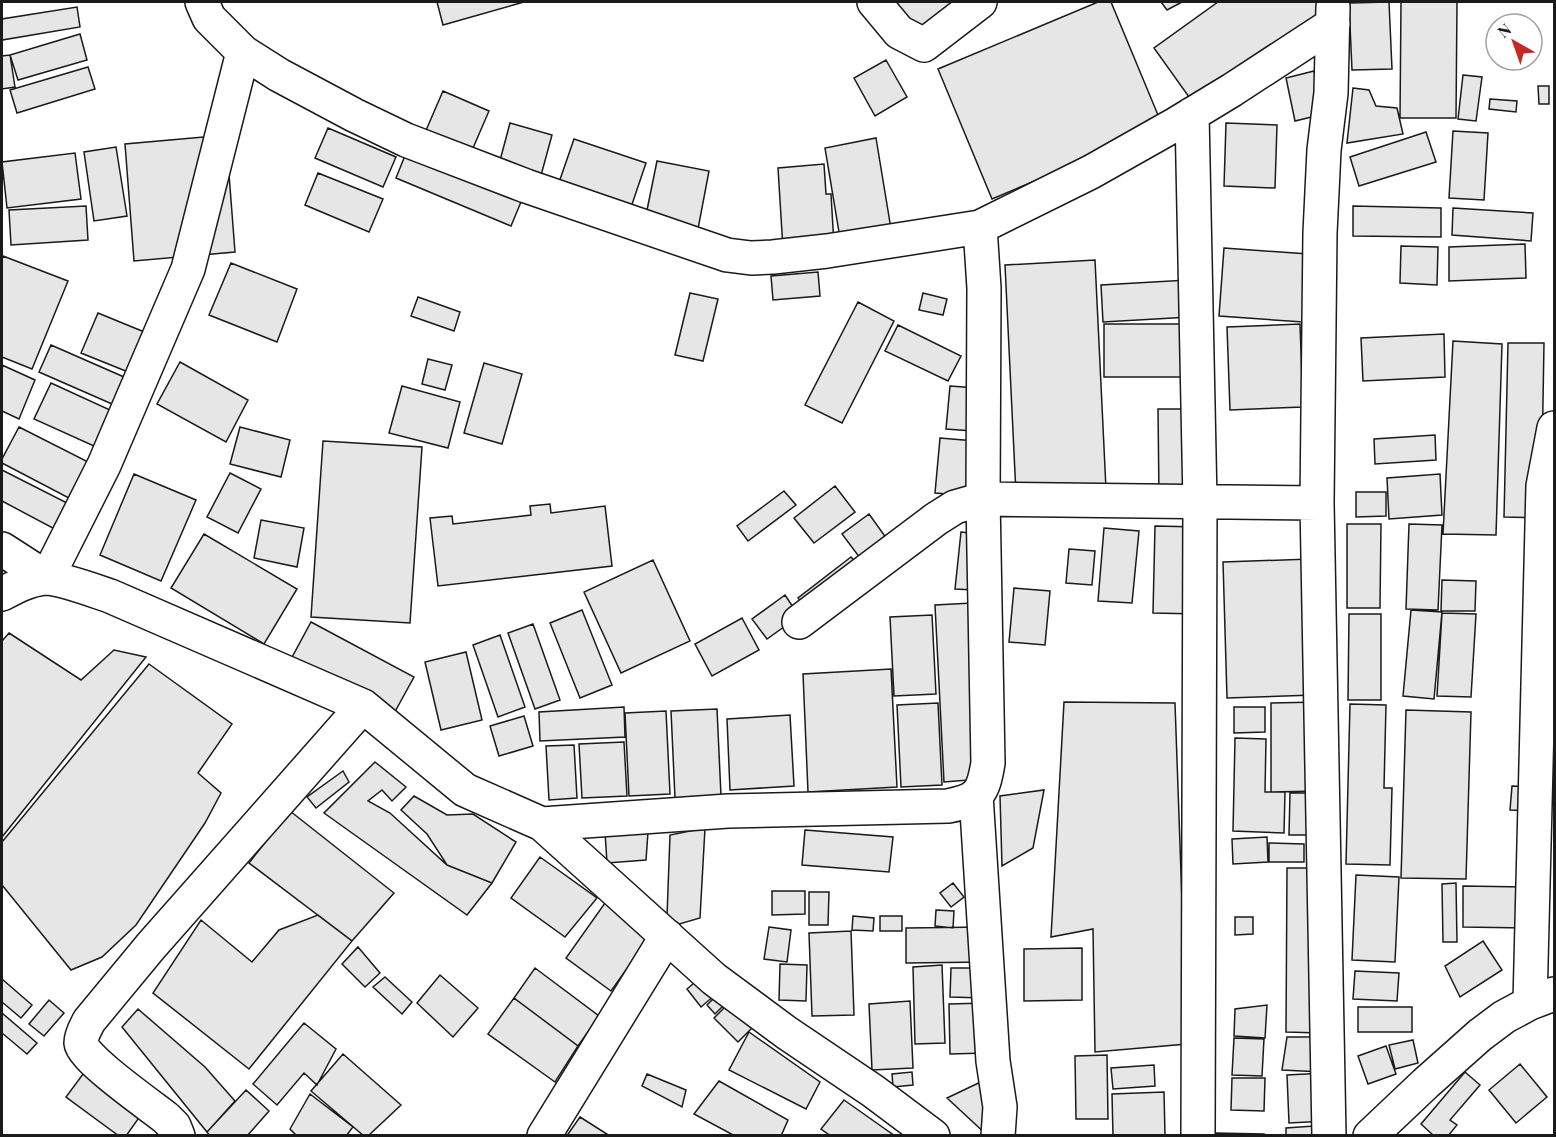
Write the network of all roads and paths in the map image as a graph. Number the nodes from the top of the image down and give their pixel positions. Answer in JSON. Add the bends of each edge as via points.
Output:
{"nodes":[{"id":1,"x":202,"y":2,"type":"edge"},
{"id":2,"x":874,"y":2,"type":"edge"},
{"id":3,"x":980,"y":2,"type":"edge"},
{"id":4,"x":1333,"y":13,"type":"edge"},
{"id":5,"x":243,"y":52,"type":"junction"},
{"id":6,"x":1192,"y":114,"type":"junction"},
{"id":7,"x":980,"y":226,"type":"junction"},
{"id":8,"x":1554,"y":428,"type":"edge"},
{"id":9,"x":983,"y":499,"type":"junction"},
{"id":10,"x":1200,"y":502,"type":"junction"},
{"id":11,"x":1317,"y":503,"type":"junction"},
{"id":12,"x":2,"y":549,"type":"edge"},
{"id":13,"x":47,"y":578,"type":"junction"},
{"id":14,"x":2,"y":594,"type":"edge"},
{"id":15,"x":799,"y":622,"type":"dead end"},
{"id":16,"x":363,"y":706,"type":"junction"},
{"id":17,"x":1545,"y":783,"type":"edge"},
{"id":18,"x":976,"y":795,"type":"junction"},
{"id":19,"x":542,"y":824,"type":"junction"},
{"id":20,"x":667,"y":936,"type":"junction"},
{"id":21,"x":1542,"y":998,"type":"edge"},
{"id":22,"x":1329,"y":1121,"type":"edge"},
{"id":23,"x":1387,"y":1132,"type":"edge"},
{"id":24,"x":177,"y":1136,"type":"edge"},
{"id":25,"x":544,"y":1136,"type":"edge"},
{"id":26,"x":933,"y":1136,"type":"edge"},
{"id":27,"x":998,"y":1136,"type":"edge"},
{"id":28,"x":1198,"y":1136,"type":"edge"}],
"edges":[{"from":1,"to":5,"type":"street","via":[[209,18]]},
{"from":2,"to":3,"type":"street","via":[[899,32],[924,45]]},
{"from":4,"to":6,"type":"street","via":[[1233,90]]},
{"from":4,"to":11,"type":"street","via":[[1320,233]]},
{"from":5,"to":7,"type":"street","via":[[279,75],[406,140],[727,255],[784,256]]},
{"from":5,"to":13,"type":"street","via":[[188,269],[104,465]]},
{"from":6,"to":7,"type":"street","via":[[1091,172]]},
{"from":6,"to":10,"type":"street"},
{"from":7,"to":9,"type":"street","via":[[984,288]]},
{"from":8,"to":17,"type":"street","via":[[1543,486]]},
{"from":9,"to":10,"type":"street"},
{"from":9,"to":15,"type":"street","via":[[955,507],[936,519]]},
{"from":9,"to":18,"type":"street","via":[[988,764],[984,785]]},
{"from":10,"to":11,"type":"street"},
{"from":10,"to":28,"type":"street"},
{"from":11,"to":22,"type":"street"},
{"from":12,"to":13,"type":"street"},
{"from":13,"to":14,"type":"street","via":[[21,584]]},
{"from":13,"to":16,"type":"street","via":[[110,596]]},
{"from":16,"to":19,"type":"street","via":[[465,789]]},
{"from":16,"to":24,"type":"street","via":[[151,946],[84,1029],[84,1051],[166,1118]]},
{"from":17,"to":21,"type":"street"},
{"from":18,"to":19,"type":"street","via":[[964,803],[948,806],[728,812]]},
{"from":18,"to":27,"type":"street","via":[[993,1061],[1000,1107]]},
{"from":19,"to":20,"type":"street"},
{"from":20,"to":25,"type":"street"},
{"from":20,"to":26,"type":"street","via":[[714,979]]},
{"from":21,"to":23,"type":"street","via":[[1504,1017],[1480,1035]]},
{"from":22,"to":23,"type":"street"}]}
